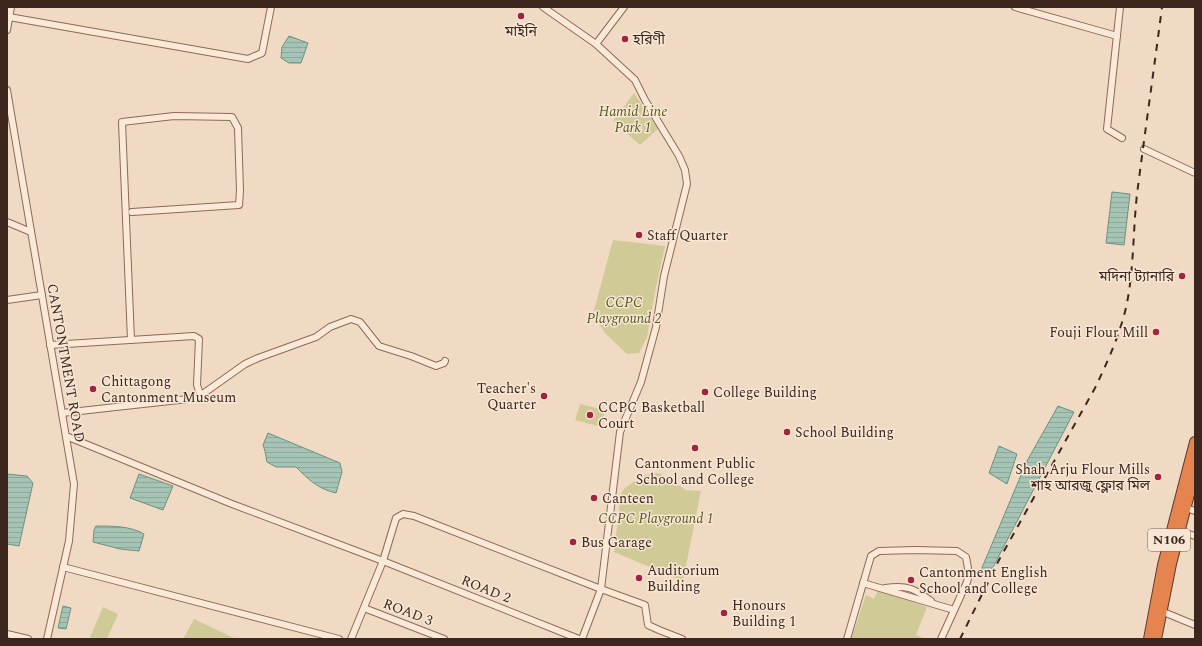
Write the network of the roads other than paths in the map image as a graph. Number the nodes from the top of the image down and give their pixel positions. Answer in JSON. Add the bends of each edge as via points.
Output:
{"nodes":[{"id":1,"x":11,"y":7,"type":"edge"},
{"id":2,"x":271,"y":7,"type":"edge"},
{"id":3,"x":543,"y":7,"type":"edge"},
{"id":4,"x":624,"y":7,"type":"edge"},
{"id":5,"x":1015,"y":7,"type":"edge"},
{"id":6,"x":1120,"y":7,"type":"edge"},
{"id":7,"x":10,"y":17,"type":"junction"},
{"id":8,"x":7,"y":30,"type":"edge"},
{"id":9,"x":1117,"y":36,"type":"junction"},
{"id":10,"x":596,"y":44,"type":"junction"},
{"id":11,"x":7,"y":90,"type":"edge"},
{"id":12,"x":1122,"y":138,"type":"dead end"},
{"id":13,"x":1144,"y":149,"type":"dead end"},
{"id":14,"x":1195,"y":173,"type":"edge"},
{"id":15,"x":132,"y":212,"type":"dead end"},
{"id":16,"x":7,"y":222,"type":"edge"},
{"id":17,"x":31,"y":232,"type":"junction"},
{"id":18,"x":42,"y":295,"type":"junction"},
{"id":19,"x":7,"y":300,"type":"edge"},
{"id":20,"x":131,"y":340,"type":"junction"},
{"id":21,"x":50,"y":345,"type":"junction"},
{"id":22,"x":445,"y":361,"type":"dead end"},
{"id":23,"x":197,"y":398,"type":"junction"},
{"id":24,"x":62,"y":413,"type":"junction"},
{"id":25,"x":66,"y":436,"type":"junction"},
{"id":26,"x":1195,"y":442,"type":"edge"},
{"id":27,"x":1195,"y":471,"type":"edge"},
{"id":28,"x":1186,"y":508,"type":"edge"},
{"id":29,"x":1180,"y":531,"type":"junction"},
{"id":30,"x":1195,"y":536,"type":"edge"},
{"id":31,"x":384,"y":561,"type":"junction"},
{"id":32,"x":63,"y":566,"type":"junction"},
{"id":33,"x":863,"y":583,"type":"junction"},
{"id":34,"x":601,"y":589,"type":"junction"},
{"id":35,"x":364,"y":608,"type":"junction"},
{"id":36,"x":954,"y":610,"type":"junction"},
{"id":37,"x":1161,"y":612,"type":"junction"},
{"id":38,"x":1195,"y":625,"type":"edge"},
{"id":39,"x":7,"y":634,"type":"edge"},
{"id":40,"x":28,"y":639,"type":"edge"},
{"id":41,"x":47,"y":639,"type":"edge"},
{"id":42,"x":339,"y":639,"type":"edge"},
{"id":43,"x":351,"y":639,"type":"edge"},
{"id":44,"x":444,"y":639,"type":"edge"},
{"id":45,"x":581,"y":639,"type":"edge"},
{"id":46,"x":682,"y":639,"type":"edge"},
{"id":47,"x":847,"y":639,"type":"edge"},
{"id":48,"x":941,"y":639,"type":"edge"},
{"id":49,"x":1149,"y":639,"type":"edge"},
{"id":50,"x":1156,"y":639,"type":"edge"}],
"edges":[{"from":1,"to":7,"type":"street"},
{"from":2,"to":7,"type":"street","via":[[262,53],[248,59]]},
{"from":3,"to":10,"type":"street"},
{"from":4,"to":10,"type":"street"},
{"from":5,"to":9,"type":"street"},
{"from":6,"to":9,"type":"street"},
{"from":7,"to":8,"type":"street"},
{"from":9,"to":12,"type":"street","via":[[1107,129]]},
{"from":10,"to":34,"type":"street","via":[[634,80],[679,156],[687,184],[645,368],[620,432]]},
{"from":11,"to":17,"type":"street","name":"CANTONTMENT ROAD"},
{"from":13,"to":14,"type":"street"},
{"from":15,"to":20,"type":"street","via":[[239,205],[238,128],[232,117],[174,116],[122,122]]},
{"from":16,"to":17,"type":"street"},
{"from":17,"to":18,"type":"street","name":"CANTONTMENT ROAD"},
{"from":18,"to":19,"type":"street"},
{"from":18,"to":21,"type":"street","name":"CANTONTMENT ROAD"},
{"from":20,"to":21,"type":"street"},
{"from":20,"to":23,"type":"street","via":[[194,336],[199,339],[197,385],[200,394]]},
{"from":21,"to":24,"type":"street","name":"CANTONTMENT ROAD"},
{"from":22,"to":23,"type":"street","via":[[436,366],[379,346],[360,322],[351,319],[330,327],[316,338],[252,361]]},
{"from":23,"to":24,"type":"street"},
{"from":24,"to":25,"type":"street","name":"CANTONTMENT ROAD"},
{"from":25,"to":31,"type":"street","name":"ROAD 2","via":[[232,504]]},
{"from":25,"to":32,"type":"street","name":"CANTONTMENT ROAD","via":[[74,484],[69,541]]},
{"from":26,"to":28,"type":"highway","number":"N106"},
{"from":27,"to":28,"type":"highway","number":"N106"},
{"from":28,"to":29,"type":"highway","number":"N106"},
{"from":28,"to":49,"type":"highway","number":"N106","via":[[1163,565]]},
{"from":29,"to":30,"type":"street"},
{"from":29,"to":37,"type":"highway","number":"N106"},
{"from":31,"to":34,"type":"street","via":[[396,518],[403,514],[414,516]]},
{"from":31,"to":35,"type":"street"},
{"from":31,"to":45,"type":"street","name":"ROAD 2"},
{"from":32,"to":41,"type":"street","name":"CANTONTMENT ROAD"},
{"from":32,"to":42,"type":"street"},
{"from":33,"to":36,"type":"street"},
{"from":33,"to":36,"type":"street","via":[[871,556],[879,551],[957,551],[966,557],[969,574]]},
{"from":33,"to":47,"type":"street"},
{"from":34,"to":45,"type":"street"},
{"from":34,"to":46,"type":"street","via":[[645,606],[648,625]]},
{"from":35,"to":43,"type":"street"},
{"from":35,"to":44,"type":"street","name":"ROAD 3"},
{"from":36,"to":48,"type":"street"},
{"from":37,"to":38,"type":"street"},
{"from":37,"to":50,"type":"highway","number":"N106"},
{"from":39,"to":40,"type":"street"}]}
